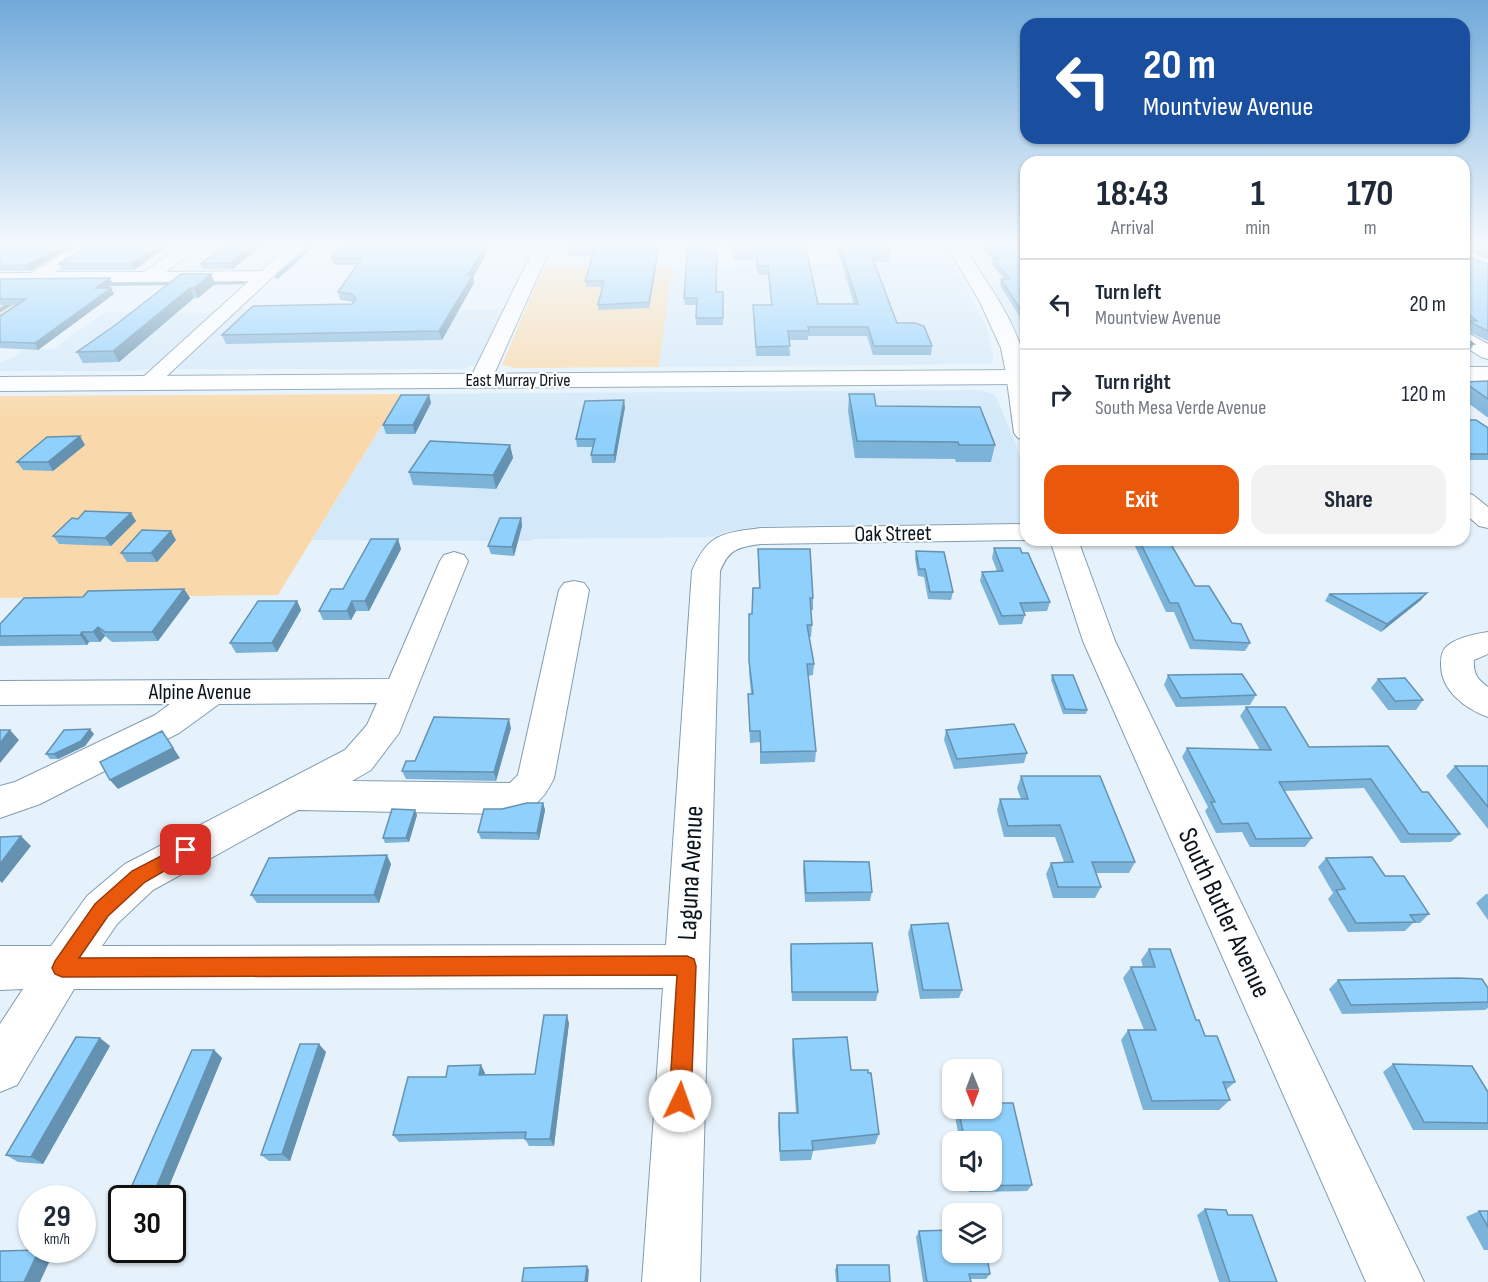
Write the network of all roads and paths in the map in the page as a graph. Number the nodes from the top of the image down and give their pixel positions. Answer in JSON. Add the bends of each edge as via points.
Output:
{"nodes":[{"id":1,"x":233,"y":304,"type":"edge"},
{"id":2,"x":516,"y":304,"type":"edge"},
{"id":3,"x":989,"y":304,"type":"edge"},
{"id":4,"x":229,"y":307,"type":"junction"},
{"id":5,"x":253,"y":307,"type":"edge"},
{"id":6,"x":1470,"y":341,"type":"edge"},
{"id":7,"x":1488,"y":352,"type":"edge"},
{"id":8,"x":1020,"y":373,"type":"edge"},
{"id":9,"x":1470,"y":374,"type":"edge"},
{"id":10,"x":1488,"y":374,"type":"edge"},
{"id":11,"x":1020,"y":377,"type":"edge"},
{"id":12,"x":480,"y":381,"type":"junction"},
{"id":13,"x":4,"y":383,"type":"edge"},
{"id":14,"x":148,"y":383,"type":"junction"},
{"id":15,"x":1470,"y":506,"type":"edge"},
{"id":16,"x":1488,"y":522,"type":"edge"},
{"id":17,"x":1470,"y":523,"type":"edge"},
{"id":18,"x":1020,"y":532,"type":"edge"},
{"id":19,"x":761,"y":536,"type":"joint"},
{"id":20,"x":1066,"y":546,"type":"edge"},
{"id":21,"x":454,"y":561,"type":"dead end"},
{"id":22,"x":574,"y":590,"type":"dead end"},
{"id":23,"x":1488,"y":643,"type":"edge"},
{"id":24,"x":400,"y":691,"type":"junction"},
{"id":25,"x":212,"y":692,"type":"junction"},
{"id":26,"x":0,"y":693,"type":"edge"},
{"id":27,"x":1488,"y":704,"type":"edge"},
{"id":28,"x":291,"y":795,"type":"junction"},
{"id":29,"x":0,"y":802,"type":"edge"},
{"id":30,"x":687,"y":966,"type":"junction"},
{"id":31,"x":0,"y":968,"type":"edge"},
{"id":32,"x":62,"y":968,"type":"junction"},
{"id":33,"x":0,"y":1068,"type":"edge"},
{"id":34,"x":671,"y":1282,"type":"edge"},
{"id":35,"x":1395,"y":1282,"type":"edge"}],
"edges":[{"from":1,"to":4,"type":"street"},
{"from":2,"to":12,"type":"street"},
{"from":3,"to":8,"type":"street","via":[[1003,327]]},
{"from":4,"to":5,"type":"street"},
{"from":4,"to":14,"type":"street"},
{"from":6,"to":7,"type":"street"},
{"from":9,"to":10,"type":"highway"},
{"from":11,"to":12,"type":"highway","name":"East Murray Drive"},
{"from":12,"to":14,"type":"highway","name":"East Murray Drive"},
{"from":13,"to":14,"type":"highway","name":"East Murray Drive"},
{"from":15,"to":16,"type":"street"},
{"from":16,"to":17,"type":"street"},
{"from":18,"to":19,"type":"street","name":"Oak Street"},
{"from":19,"to":30,"type":"street","name":"Laguna Avenue","via":[[733,540],[714,552],[706,571]]},
{"from":20,"to":35,"type":"street","name":"South Butler Avenue","via":[[1098,641]]},
{"from":21,"to":24,"type":"street"},
{"from":22,"to":28,"type":"street","via":[[536,778],[520,797]]},
{"from":23,"to":27,"type":"street","via":[[1458,654],[1456,669],[1464,688]]},
{"from":24,"to":25,"type":"street","name":"Alpine Avenue"},
{"from":24,"to":28,"type":"street","via":[[381,733],[358,760]]},
{"from":25,"to":26,"type":"street","name":"Alpine Avenue"},
{"from":25,"to":29,"type":"street","via":[[167,724],[27,793]]},
{"from":28,"to":32,"type":"street","via":[[139,877],[102,910]]},
{"from":30,"to":32,"type":"street"},
{"from":30,"to":34,"type":"street","name":"Laguna Avenue"},
{"from":31,"to":32,"type":"street"},
{"from":32,"to":33,"type":"street"}]}
